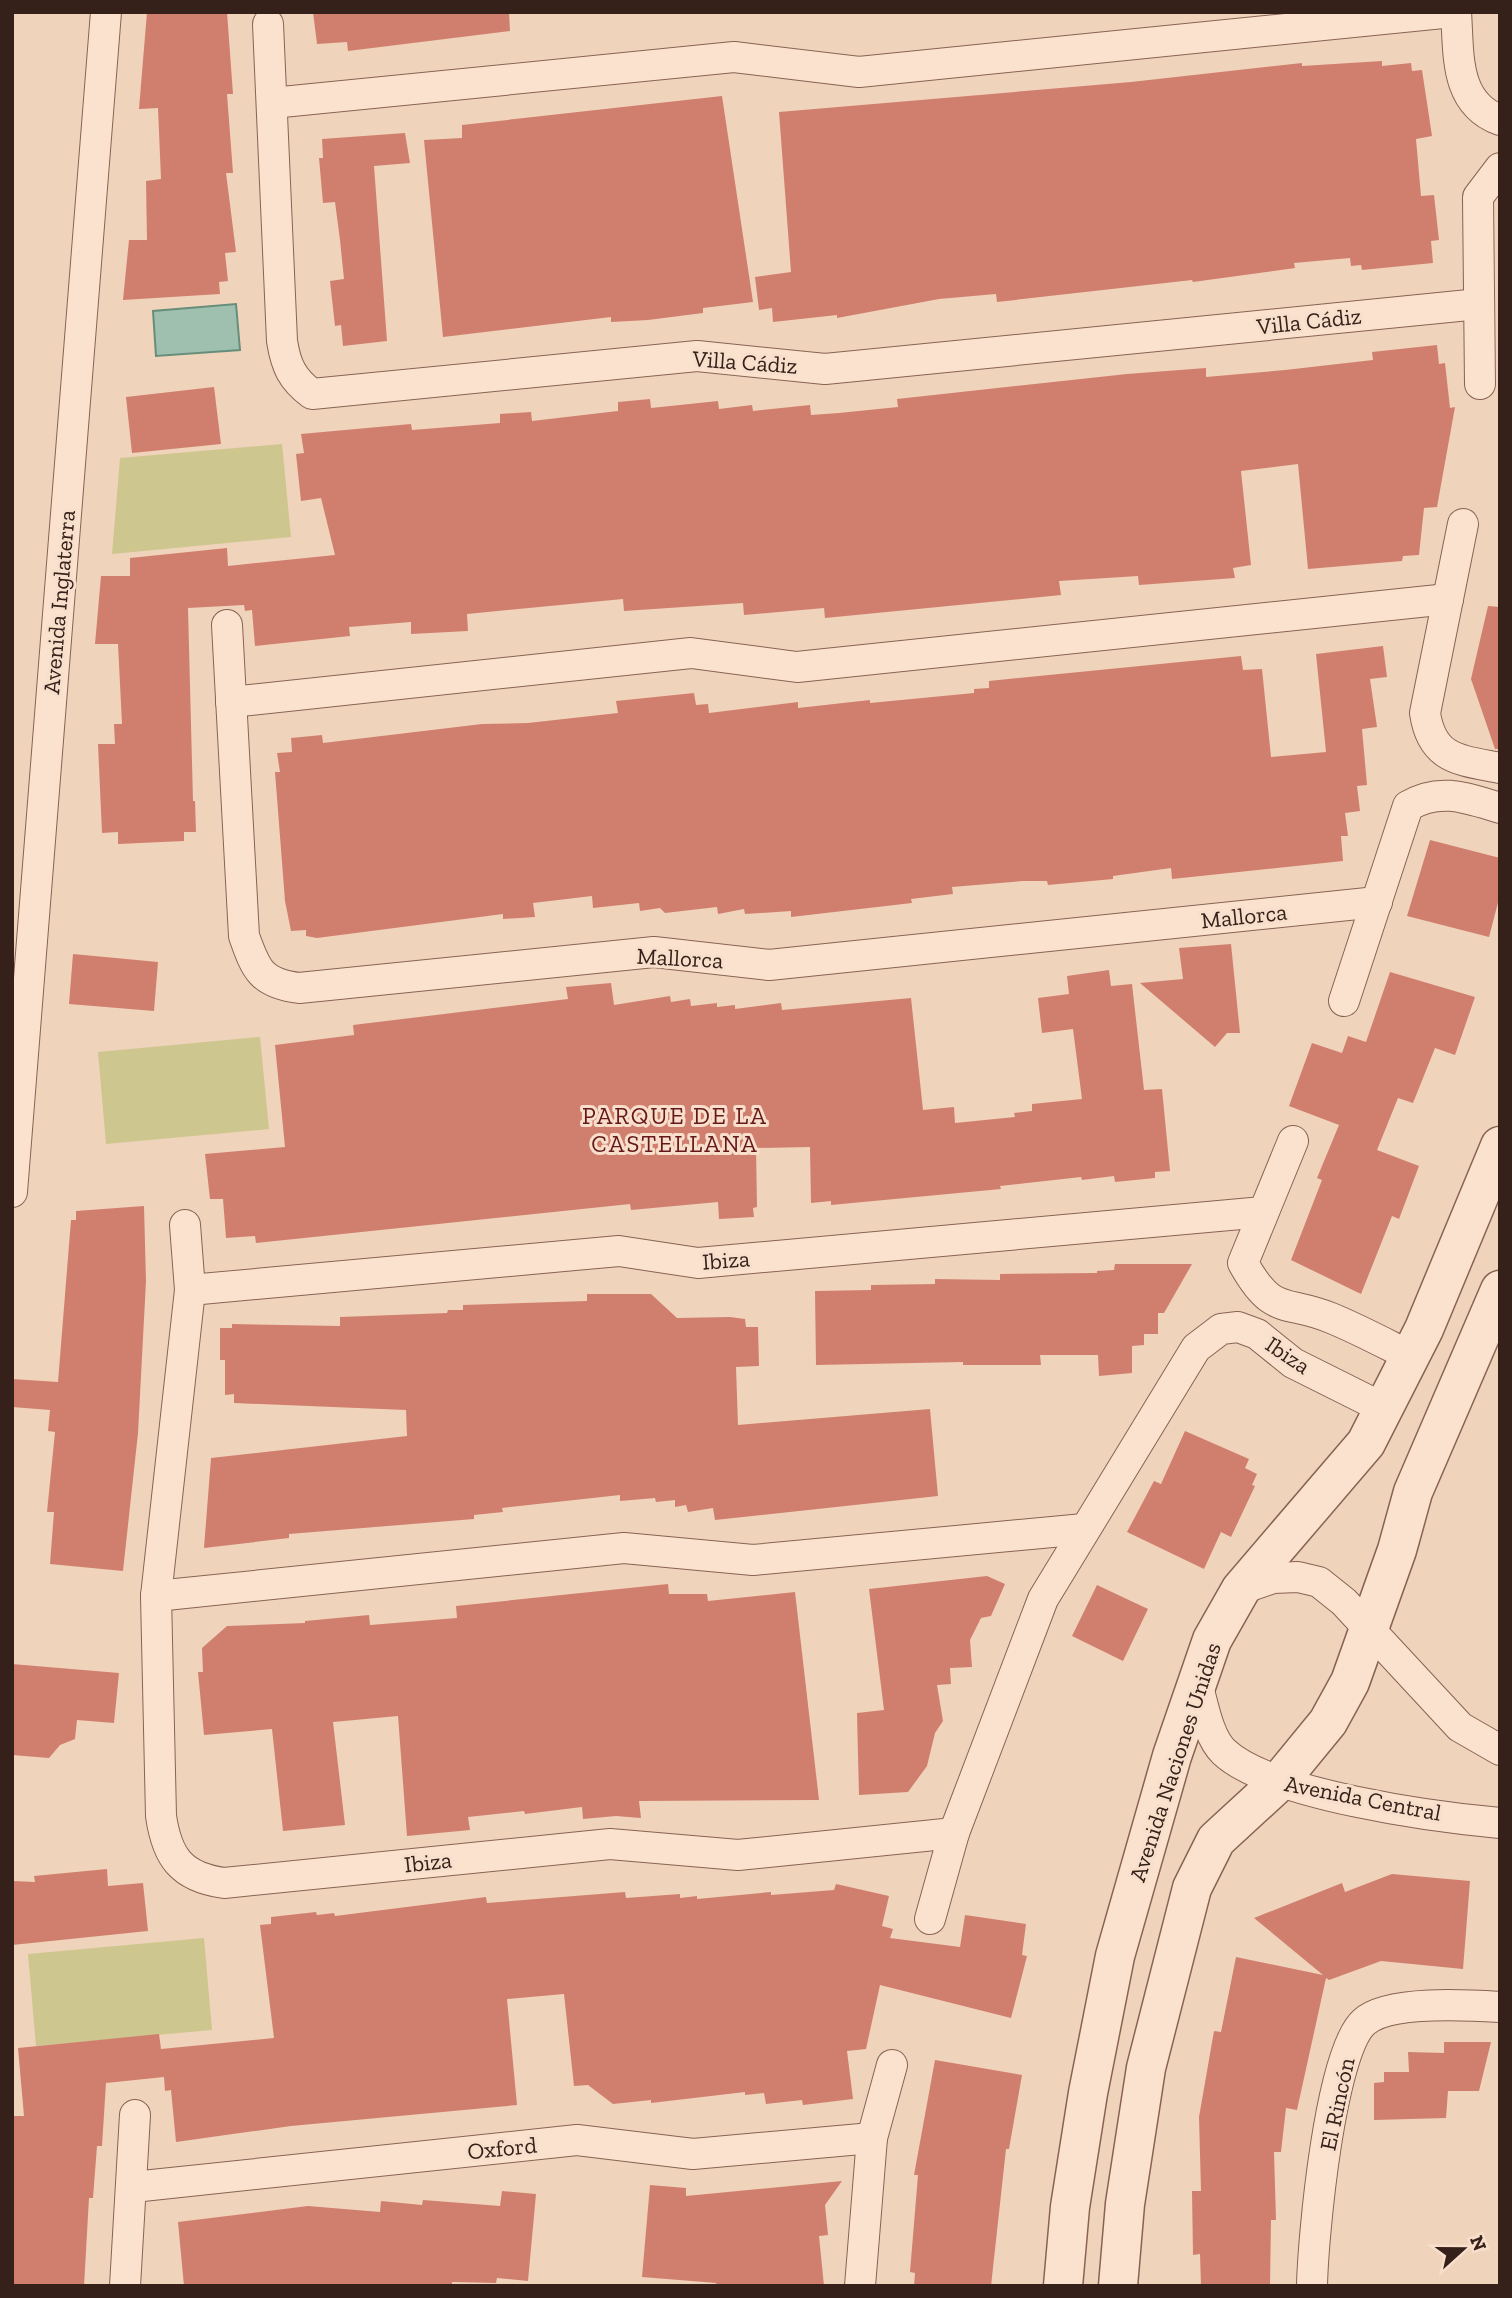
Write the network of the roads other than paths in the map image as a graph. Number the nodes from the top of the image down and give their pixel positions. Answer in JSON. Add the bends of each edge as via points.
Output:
{"nodes":[{"id":1,"x":106,"y":12,"type":"edge"},
{"id":2,"x":1454,"y":12,"type":"edge"},
{"id":3,"x":268,"y":24,"type":"dead end"},
{"id":4,"x":272,"y":103,"type":"junction"},
{"id":5,"x":1500,"y":120,"type":"edge"},
{"id":6,"x":1500,"y":168,"type":"edge"},
{"id":7,"x":1479,"y":304,"type":"junction"},
{"id":8,"x":1480,"y":384,"type":"dead end"},
{"id":9,"x":1463,"y":524,"type":"dead end"},
{"id":10,"x":1448,"y":599,"type":"junction"},
{"id":11,"x":226,"y":625,"type":"dead end"},
{"id":12,"x":231,"y":702,"type":"junction"},
{"id":13,"x":1500,"y":768,"type":"edge"},
{"id":14,"x":1500,"y":808,"type":"edge"},
{"id":15,"x":1377,"y":902,"type":"junction"},
{"id":16,"x":1344,"y":1001,"type":"dead end"},
{"id":17,"x":1293,"y":1141,"type":"dead end"},
{"id":18,"x":1500,"y":1146,"type":"edge"},
{"id":19,"x":12,"y":1192,"type":"edge"},
{"id":20,"x":1489,"y":1205,"type":"edge"},
{"id":21,"x":1263,"y":1212,"type":"junction"},
{"id":22,"x":186,"y":1224,"type":"dead end"},
{"id":23,"x":190,"y":1290,"type":"junction"},
{"id":24,"x":1500,"y":1290,"type":"edge"},
{"id":25,"x":1410,"y":1356,"type":"junction"},
{"id":26,"x":1383,"y":1408,"type":"junction"},
{"id":27,"x":1084,"y":1529,"type":"junction"},
{"id":28,"x":1241,"y":1589,"type":"junction"},
{"id":29,"x":156,"y":1596,"type":"junction"},
{"id":30,"x":1368,"y":1630,"type":"junction"},
{"id":31,"x":1197,"y":1683,"type":"junction"},
{"id":32,"x":1500,"y":1750,"type":"edge"},
{"id":33,"x":1278,"y":1783,"type":"junction"},
{"id":34,"x":1500,"y":1823,"type":"edge"},
{"id":35,"x":954,"y":1833,"type":"junction"},
{"id":36,"x":930,"y":1919,"type":"dead end"},
{"id":37,"x":1500,"y":2007,"type":"edge"},
{"id":38,"x":892,"y":2065,"type":"dead end"},
{"id":39,"x":135,"y":2115,"type":"dead end"},
{"id":40,"x":872,"y":2138,"type":"junction"},
{"id":41,"x":133,"y":2187,"type":"junction"},
{"id":42,"x":125,"y":2286,"type":"edge"},
{"id":43,"x":860,"y":2286,"type":"edge"},
{"id":44,"x":1063,"y":2286,"type":"edge"},
{"id":45,"x":1118,"y":2286,"type":"edge"},
{"id":46,"x":1312,"y":2286,"type":"edge"}],
"edges":[{"from":1,"to":19,"type":"street","name":"Avenida Inglaterra"},
{"from":2,"to":4,"type":"street","via":[[859,72],[734,57]]},
{"from":2,"to":5,"type":"street","via":[[1461,77],[1468,98],[1477,109]]},
{"from":3,"to":4,"type":"street","name":"Villa Cádiz"},
{"from":4,"to":7,"type":"street","name":"Villa Cádiz","via":[[282,341],[293,377],[312,394],[697,356],[825,369]]},
{"from":6,"to":7,"type":"street","via":[[1478,197]]},
{"from":7,"to":8,"type":"street"},
{"from":9,"to":10,"type":"street"},
{"from":10,"to":12,"type":"street","via":[[797,667],[691,653]]},
{"from":10,"to":13,"type":"street","via":[[1425,713],[1427,724],[1445,753]]},
{"from":11,"to":12,"type":"street","name":"Mallorca"},
{"from":12,"to":15,"type":"street","name":"Mallorca","via":[[244,936],[262,975],[276,985],[299,988],[654,952],[769,965]]},
{"from":14,"to":15,"type":"street","via":[[1455,794],[1430,796],[1408,806]]},
{"from":15,"to":16,"type":"street"},
{"from":17,"to":21,"type":"street","name":"Ibiza"},
{"from":18,"to":20,"type":"street","name":"Avenida Naciones Unidas"},
{"from":20,"to":25,"type":"street","name":"Avenida Naciones Unidas"},
{"from":21,"to":23,"type":"street","name":"Ibiza","via":[[698,1264],[619,1251]]},
{"from":21,"to":25,"type":"street","name":"Ibiza","via":[[1243,1263],[1270,1299],[1283,1307],[1326,1317]]},
{"from":22,"to":23,"type":"street","name":"Ibiza"},
{"from":23,"to":29,"type":"street","name":"Ibiza"},
{"from":24,"to":30,"type":"street","via":[[1413,1492]]},
{"from":25,"to":26,"type":"street","name":"Avenida Naciones Unidas"},
{"from":26,"to":27,"type":"street","name":"Ibiza","via":[[1293,1363],[1257,1334],[1238,1327],[1222,1329],[1196,1348]]},
{"from":26,"to":28,"type":"street","name":"Avenida Naciones Unidas","via":[[1366,1443]]},
{"from":27,"to":29,"type":"street","via":[[753,1560],[624,1548]]},
{"from":27,"to":35,"type":"street","name":"Ibiza","via":[[1043,1599]]},
{"from":28,"to":30,"type":"street","via":[[1273,1578],[1319,1582]]},
{"from":28,"to":31,"type":"street","name":"Avenida Naciones Unidas","via":[[1212,1640]]},
{"from":29,"to":35,"type":"street","name":"Ibiza","via":[[164,1838],[181,1866],[205,1880],[238,1882],[610,1844],[738,1855]]},
{"from":30,"to":32,"type":"street","via":[[1460,1727]]},
{"from":30,"to":33,"type":"street","via":[[1350,1682],[1328,1722]]},
{"from":31,"to":33,"type":"street","name":"Avenida Central","via":[[1222,1750],[1243,1767]]},
{"from":31,"to":44,"type":"street","name":"Avenida Naciones Unidas","via":[[1115,1956],[1084,2118]]},
{"from":33,"to":34,"type":"street","name":"Avenida Central"},
{"from":33,"to":45,"type":"street","via":[[1216,1840],[1192,1888],[1146,2068],[1125,2204]]},
{"from":35,"to":36,"type":"street","name":"Ibiza"},
{"from":37,"to":46,"type":"street","name":"El Rincón","via":[[1392,2010],[1365,2021],[1355,2033],[1345,2056],[1317,2205]]},
{"from":38,"to":40,"type":"street"},
{"from":39,"to":41,"type":"street"},
{"from":40,"to":41,"type":"street","name":"Oxford","via":[[693,2154],[577,2140]]},
{"from":40,"to":43,"type":"street"},
{"from":41,"to":42,"type":"street"}]}
